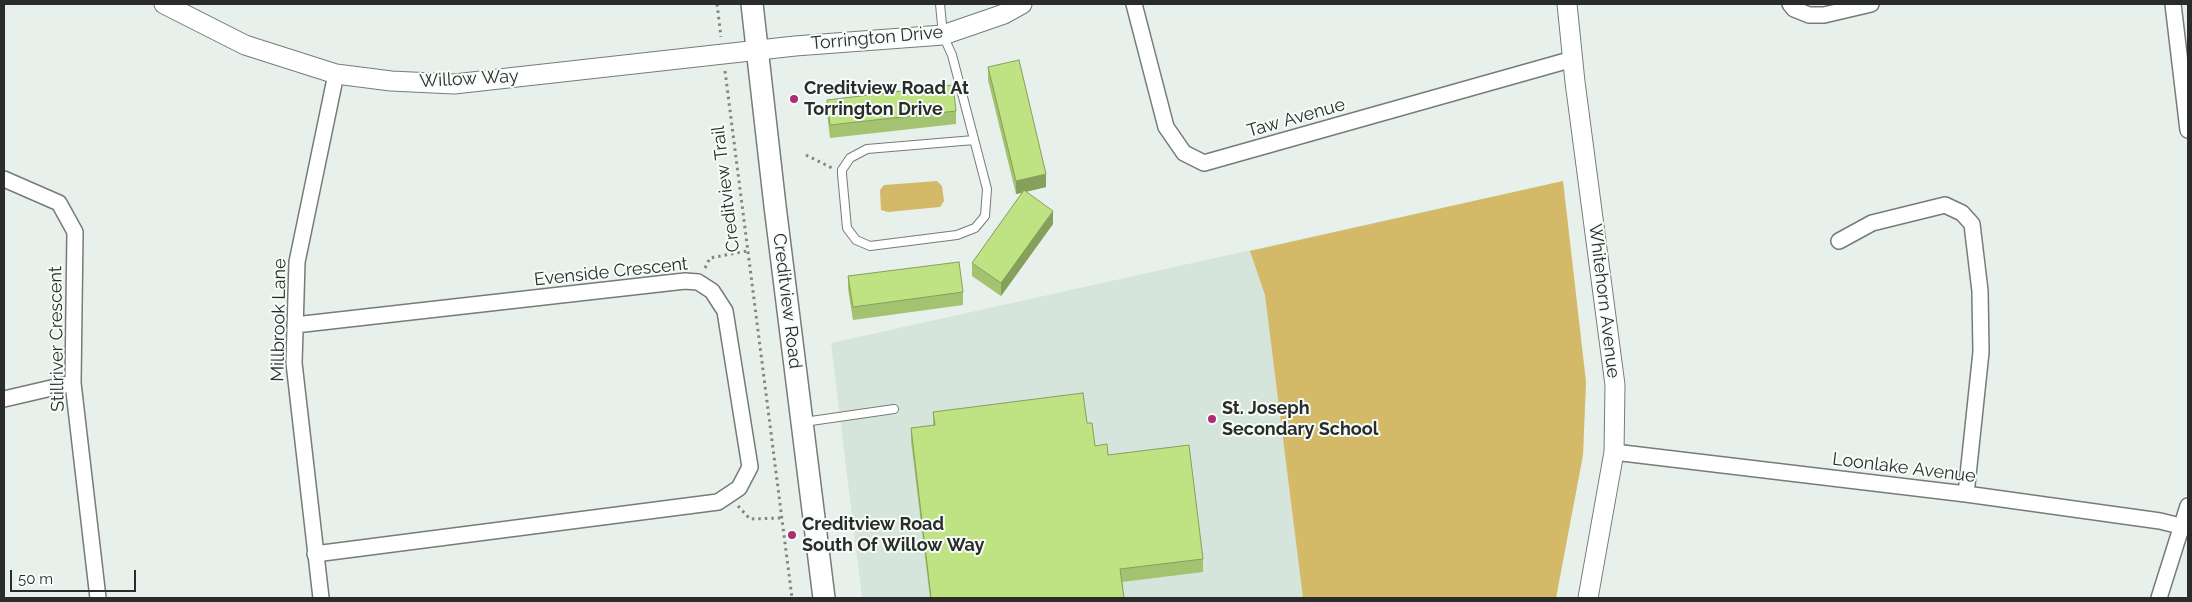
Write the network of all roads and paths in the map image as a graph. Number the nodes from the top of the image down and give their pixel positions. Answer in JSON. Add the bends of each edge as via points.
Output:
{"nodes":[{"id":1,"x":164,"y":4,"type":"edge"},
{"id":2,"x":717,"y":4,"type":"edge"},
{"id":3,"x":752,"y":4,"type":"edge"},
{"id":4,"x":940,"y":4,"type":"edge"},
{"id":5,"x":1022,"y":4,"type":"edge"},
{"id":6,"x":1134,"y":4,"type":"edge"},
{"id":7,"x":1567,"y":4,"type":"edge"},
{"id":8,"x":1790,"y":4,"type":"edge"},
{"id":9,"x":1871,"y":4,"type":"edge"},
{"id":10,"x":2173,"y":4,"type":"edge"},
{"id":11,"x":721,"y":32,"type":"dead end"},
{"id":12,"x":943,"y":35,"type":"junction"},
{"id":13,"x":757,"y":51,"type":"junction"},
{"id":14,"x":1573,"y":59,"type":"junction"},
{"id":15,"x":725,"y":73,"type":"dead end"},
{"id":16,"x":336,"y":74,"type":"junction"},
{"id":17,"x":2188,"y":130,"type":"edge"},
{"id":18,"x":974,"y":140,"type":"junction"},
{"id":19,"x":806,"y":155,"type":"dead end"},
{"id":20,"x":842,"y":174,"type":"junction"},
{"id":21,"x":4,"y":179,"type":"edge"},
{"id":22,"x":1839,"y":241,"type":"dead end"},
{"id":23,"x":747,"y":251,"type":"junction"},
{"id":24,"x":698,"y":282,"type":"junction"},
{"id":25,"x":295,"y":325,"type":"junction"},
{"id":26,"x":73,"y":383,"type":"junction"},
{"id":27,"x":4,"y":400,"type":"edge"},
{"id":28,"x":894,"y":409,"type":"dead end"},
{"id":29,"x":802,"y":422,"type":"junction"},
{"id":30,"x":1614,"y":452,"type":"junction"},
{"id":31,"x":1966,"y":494,"type":"junction"},
{"id":32,"x":729,"y":497,"type":"junction"},
{"id":33,"x":2188,"y":506,"type":"edge"},
{"id":34,"x":781,"y":518,"type":"junction"},
{"id":35,"x":2185,"y":527,"type":"edge"},
{"id":36,"x":316,"y":554,"type":"junction"},
{"id":37,"x":98,"y":598,"type":"edge"},
{"id":38,"x":321,"y":598,"type":"edge"},
{"id":39,"x":792,"y":598,"type":"edge"},
{"id":40,"x":824,"y":598,"type":"edge"},
{"id":41,"x":1588,"y":598,"type":"edge"},
{"id":42,"x":2159,"y":598,"type":"edge"}],
"edges":[{"from":1,"to":16,"type":"street","name":"Willow Way","via":[[245,45]]},
{"from":2,"to":11,"type":"path"},
{"from":3,"to":13,"type":"main road","name":"Creditview Road"},
{"from":4,"to":12,"type":"lane"},
{"from":5,"to":12,"type":"street","name":"Torrington Drive","via":[[1004,14]]},
{"from":6,"to":14,"type":"street","name":"Taw Avenue","via":[[1166,127],[1184,153],[1204,163]]},
{"from":7,"to":14,"type":"street","name":"Whitehorn Avenue"},
{"from":8,"to":9,"type":"street","via":[[1809,15],[1824,15]]},
{"from":10,"to":17,"type":"street"},
{"from":12,"to":13,"type":"street","name":"Torrington Drive"},
{"from":12,"to":18,"type":"lane","via":[[952,54]]},
{"from":13,"to":16,"type":"street","name":"Willow Way","via":[[454,84]]},
{"from":13,"to":29,"type":"main road","name":"Creditview Road"},
{"from":14,"to":30,"type":"street","name":"Whitehorn Avenue","via":[[1615,385]]},
{"from":15,"to":23,"type":"path","name":"Creditview Trail"},
{"from":16,"to":25,"type":"street","name":"Millbrook Lane","via":[[297,262]]},
{"from":18,"to":20,"type":"lane","via":[[867,149],[850,158]]},
{"from":18,"to":20,"type":"lane","via":[[986,189],[985,216],[975,228],[957,235],[870,246],[856,240],[847,228]]},
{"from":19,"to":20,"type":"path"},
{"from":21,"to":26,"type":"street","name":"Stillriver Crescent","via":[[59,203],[75,232]]},
{"from":22,"to":31,"type":"street","via":[[1872,223],[1945,205],[1962,213],[1972,224],[1980,291],[1981,352]]},
{"from":23,"to":24,"type":"path","via":[[710,258]]},
{"from":23,"to":34,"type":"path","name":"Creditview Trail"},
{"from":24,"to":25,"type":"street","name":"Evenside Crescent"},
{"from":24,"to":32,"type":"street","name":"Evenside Crescent","via":[[712,291],[725,311],[750,467],[739,488]]},
{"from":25,"to":36,"type":"street","name":"Millbrook Lane","via":[[294,363]]},
{"from":26,"to":27,"type":"street"},
{"from":26,"to":37,"type":"street","name":"Stillriver Crescent"},
{"from":28,"to":29,"type":"lane"},
{"from":29,"to":40,"type":"main road","name":"Creditview Road"},
{"from":30,"to":31,"type":"street","name":"Loonlake Avenue"},
{"from":30,"to":41,"type":"street","name":"Whitehorn Avenue"},
{"from":31,"to":35,"type":"street","name":"Loonlake Avenue"},
{"from":32,"to":34,"type":"path","via":[[750,519]]},
{"from":32,"to":36,"type":"street","via":[[718,502]]},
{"from":33,"to":35,"type":"street"},
{"from":34,"to":39,"type":"path","name":"Creditview Trail"},
{"from":35,"to":42,"type":"street"},
{"from":36,"to":38,"type":"street","name":"Millbrook Lane"}]}
